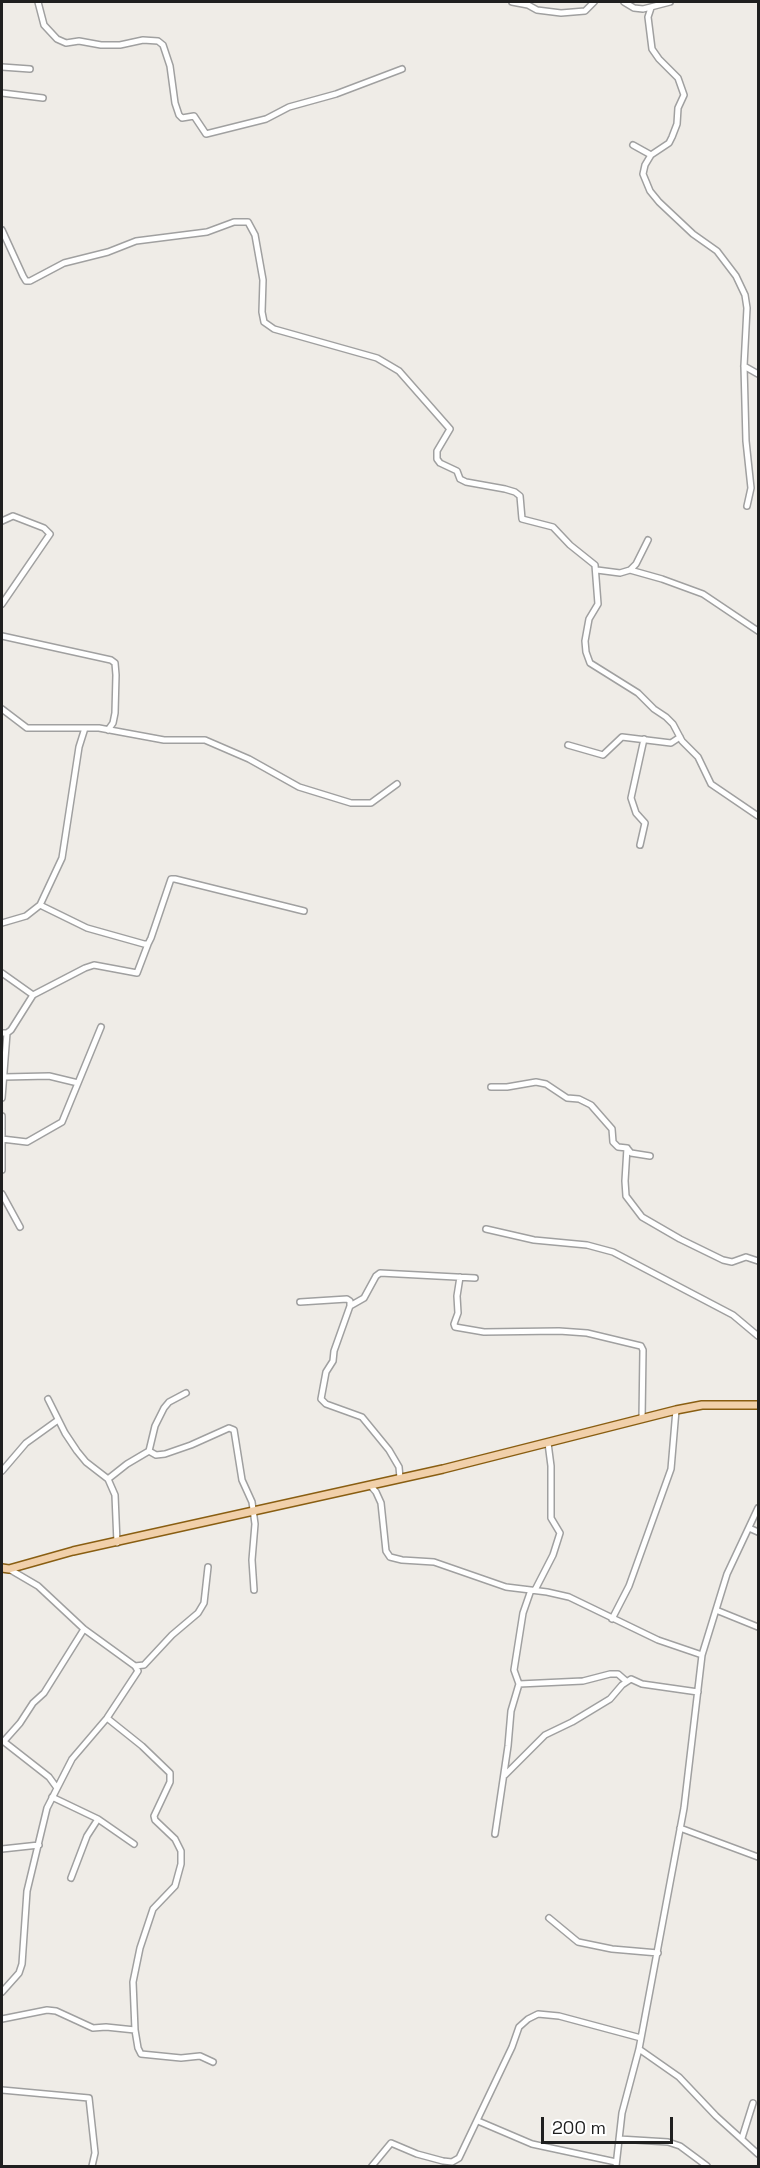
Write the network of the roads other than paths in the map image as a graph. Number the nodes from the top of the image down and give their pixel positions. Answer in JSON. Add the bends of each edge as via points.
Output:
{"nodes":[{"id":1,"x":38,"y":2,"type":"edge"},
{"id":2,"x":512,"y":2,"type":"edge"},
{"id":3,"x":594,"y":2,"type":"edge"},
{"id":4,"x":624,"y":2,"type":"edge"},
{"id":5,"x":670,"y":2,"type":"edge"},
{"id":6,"x":651,"y":8,"type":"junction"},
{"id":7,"x":2,"y":67,"type":"edge"},
{"id":8,"x":30,"y":69,"type":"dead end"},
{"id":9,"x":402,"y":69,"type":"dead end"},
{"id":10,"x":2,"y":93,"type":"edge"},
{"id":11,"x":43,"y":98,"type":"dead end"},
{"id":12,"x":633,"y":145,"type":"dead end"},
{"id":13,"x":651,"y":155,"type":"junction"},
{"id":14,"x":2,"y":230,"type":"edge"},
{"id":15,"x":744,"y":366,"type":"junction"},
{"id":16,"x":759,"y":374,"type":"edge"},
{"id":17,"x":747,"y":506,"type":"dead end"},
{"id":18,"x":2,"y":521,"type":"edge"},
{"id":19,"x":648,"y":540,"type":"dead end"},
{"id":20,"x":597,"y":570,"type":"junction"},
{"id":21,"x":630,"y":570,"type":"junction"},
{"id":22,"x":2,"y":604,"type":"edge"},
{"id":23,"x":759,"y":631,"type":"edge"},
{"id":24,"x":2,"y":636,"type":"edge"},
{"id":25,"x":2,"y":709,"type":"edge"},
{"id":26,"x":85,"y":728,"type":"junction"},
{"id":27,"x":108,"y":730,"type":"junction"},
{"id":28,"x":680,"y":737,"type":"junction"},
{"id":29,"x":644,"y":739,"type":"junction"},
{"id":30,"x":568,"y":745,"type":"dead end"},
{"id":31,"x":397,"y":784,"type":"dead end"},
{"id":32,"x":759,"y":816,"type":"edge"},
{"id":33,"x":640,"y":845,"type":"dead end"},
{"id":34,"x":40,"y":905,"type":"junction"},
{"id":35,"x":304,"y":912,"type":"dead end"},
{"id":36,"x":2,"y":923,"type":"edge"},
{"id":37,"x":148,"y":944,"type":"junction"},
{"id":38,"x":2,"y":973,"type":"edge"},
{"id":39,"x":33,"y":995,"type":"junction"},
{"id":40,"x":101,"y":1027,"type":"dead end"},
{"id":41,"x":4,"y":1033,"type":"edge"},
{"id":42,"x":4,"y":1077,"type":"junction"},
{"id":43,"x":78,"y":1083,"type":"junction"},
{"id":44,"x":491,"y":1087,"type":"dead end"},
{"id":45,"x":2,"y":1098,"type":"edge"},
{"id":46,"x":2,"y":1116,"type":"edge"},
{"id":47,"x":2,"y":1129,"type":"edge"},
{"id":48,"x":2,"y":1139,"type":"edge"},
{"id":49,"x":627,"y":1148,"type":"junction"},
{"id":50,"x":650,"y":1155,"type":"dead end"},
{"id":51,"x":2,"y":1170,"type":"edge"},
{"id":52,"x":2,"y":1194,"type":"edge"},
{"id":53,"x":20,"y":1227,"type":"dead end"},
{"id":54,"x":486,"y":1229,"type":"dead end"},
{"id":55,"x":759,"y":1261,"type":"edge"},
{"id":56,"x":460,"y":1277,"type":"junction"},
{"id":57,"x":475,"y":1278,"type":"dead end"},
{"id":58,"x":300,"y":1302,"type":"dead end"},
{"id":59,"x":350,"y":1306,"type":"junction"},
{"id":60,"x":759,"y":1336,"type":"edge"},
{"id":61,"x":186,"y":1393,"type":"dead end"},
{"id":62,"x":48,"y":1399,"type":"dead end"},
{"id":63,"x":759,"y":1406,"type":"edge"},
{"id":64,"x":676,"y":1410,"type":"junction"},
{"id":65,"x":642,"y":1419,"type":"junction"},
{"id":66,"x":58,"y":1420,"type":"junction"},
{"id":67,"x":548,"y":1443,"type":"junction"},
{"id":68,"x":149,"y":1451,"type":"junction"},
{"id":69,"x":2,"y":1472,"type":"edge"},
{"id":70,"x":400,"y":1478,"type":"junction"},
{"id":71,"x":108,"y":1479,"type":"junction"},
{"id":72,"x":370,"y":1485,"type":"junction"},
{"id":73,"x":759,"y":1508,"type":"edge"},
{"id":74,"x":252,"y":1511,"type":"junction"},
{"id":75,"x":749,"y":1528,"type":"junction"},
{"id":76,"x":759,"y":1532,"type":"edge"},
{"id":77,"x":117,"y":1543,"type":"junction"},
{"id":78,"x":208,"y":1567,"type":"dead end"},
{"id":79,"x":5,"y":1568,"type":"edge"},
{"id":80,"x":254,"y":1590,"type":"dead end"},
{"id":81,"x":533,"y":1590,"type":"junction"},
{"id":82,"x":716,"y":1610,"type":"junction"},
{"id":83,"x":612,"y":1619,"type":"junction"},
{"id":84,"x":758,"y":1626,"type":"edge"},
{"id":85,"x":84,"y":1629,"type":"junction"},
{"id":86,"x":702,"y":1655,"type":"junction"},
{"id":87,"x":135,"y":1666,"type":"junction"},
{"id":88,"x":626,"y":1681,"type":"junction"},
{"id":89,"x":519,"y":1684,"type":"junction"},
{"id":90,"x":698,"y":1692,"type":"junction"},
{"id":91,"x":107,"y":1718,"type":"junction"},
{"id":92,"x":3,"y":1740,"type":"edge"},
{"id":93,"x":504,"y":1776,"type":"junction"},
{"id":94,"x":57,"y":1788,"type":"junction"},
{"id":95,"x":52,"y":1797,"type":"junction"},
{"id":96,"x":98,"y":1819,"type":"junction"},
{"id":97,"x":680,"y":1828,"type":"junction"},
{"id":98,"x":495,"y":1834,"type":"dead end"},
{"id":99,"x":134,"y":1844,"type":"dead end"},
{"id":100,"x":39,"y":1845,"type":"junction"},
{"id":101,"x":2,"y":1849,"type":"edge"},
{"id":102,"x":759,"y":1857,"type":"edge"},
{"id":103,"x":72,"y":1878,"type":"dead end"},
{"id":104,"x":549,"y":1918,"type":"dead end"},
{"id":105,"x":658,"y":1953,"type":"junction"},
{"id":106,"x":3,"y":1987,"type":"edge"},
{"id":107,"x":2,"y":2019,"type":"edge"},
{"id":108,"x":135,"y":2030,"type":"junction"},
{"id":109,"x":641,"y":2038,"type":"junction"},
{"id":110,"x":639,"y":2049,"type":"junction"},
{"id":111,"x":213,"y":2062,"type":"dead end"},
{"id":112,"x":2,"y":2090,"type":"edge"},
{"id":113,"x":753,"y":2103,"type":"dead end"},
{"id":114,"x":478,"y":2121,"type":"junction"},
{"id":115,"x":742,"y":2138,"type":"junction"},
{"id":116,"x":619,"y":2139,"type":"junction"},
{"id":117,"x":759,"y":2154,"type":"edge"},
{"id":118,"x":616,"y":2164,"type":"edge"},
{"id":119,"x":92,"y":2166,"type":"edge"},
{"id":120,"x":372,"y":2166,"type":"edge"},
{"id":121,"x":707,"y":2166,"type":"edge"}],
"edges":[{"from":1,"to":9,"type":"street","via":[[44,25],[66,43],[120,45],[158,41],[170,66],[179,116],[194,116],[206,134],[266,118]]},
{"from":2,"to":3,"type":"street","via":[[561,13],[585,11]]},
{"from":4,"to":6,"type":"street","via":[[634,8]]},
{"from":5,"to":6,"type":"street"},
{"from":6,"to":13,"type":"street","via":[[648,17],[652,49],[678,78],[684,91],[669,143]]},
{"from":7,"to":8,"type":"street"},
{"from":10,"to":11,"type":"street"},
{"from":12,"to":13,"type":"street"},
{"from":13,"to":15,"type":"street","via":[[643,174],[650,191],[693,234],[717,251],[741,285],[747,308]]},
{"from":14,"to":20,"type":"street","via":[[23,276],[30,281],[64,263],[136,241],[207,232],[234,222],[248,222],[256,241],[263,280],[262,317],[268,326],[377,358],[399,371],[450,429],[437,451],[440,464],[456,471],[463,481],[506,489],[520,496],[522,519],[553,527]]},
{"from":15,"to":16,"type":"street"},
{"from":15,"to":17,"type":"street","via":[[751,488]]},
{"from":18,"to":22,"type":"street","via":[[13,516],[50,534]]},
{"from":19,"to":21,"type":"street"},
{"from":20,"to":21,"type":"street"},
{"from":20,"to":28,"type":"street","via":[[598,604],[589,619],[585,641],[590,663],[638,693],[669,719]]},
{"from":21,"to":23,"type":"street","via":[[703,594]]},
{"from":24,"to":27,"type":"street","via":[[115,663],[116,713]]},
{"from":25,"to":26,"type":"street","via":[[27,728]]},
{"from":26,"to":27,"type":"street"},
{"from":26,"to":34,"type":"street","via":[[62,858]]},
{"from":27,"to":31,"type":"street","via":[[164,740],[205,740],[249,759],[299,788],[351,803],[371,803]]},
{"from":28,"to":29,"type":"street","via":[[671,743]]},
{"from":28,"to":32,"type":"street","via":[[698,757],[711,784]]},
{"from":29,"to":30,"type":"street","via":[[622,737],[603,755]]},
{"from":29,"to":33,"type":"street","via":[[631,798],[645,823]]},
{"from":34,"to":36,"type":"street","via":[[26,916]]},
{"from":34,"to":37,"type":"street","via":[[87,928]]},
{"from":35,"to":37,"type":"street","via":[[171,879]]},
{"from":37,"to":39,"type":"street","via":[[137,973],[91,965]]},
{"from":38,"to":39,"type":"street"},
{"from":39,"to":41,"type":"street","via":[[16,1024]]},
{"from":40,"to":43,"type":"street"},
{"from":41,"to":42,"type":"street"},
{"from":42,"to":43,"type":"street","via":[[49,1076]]},
{"from":42,"to":45,"type":"street"},
{"from":43,"to":48,"type":"street","via":[[58,1125],[27,1142]]},
{"from":44,"to":49,"type":"street","via":[[541,1082],[567,1098],[583,1100],[612,1130],[613,1142]]},
{"from":46,"to":47,"type":"street"},
{"from":47,"to":48,"type":"street"},
{"from":48,"to":51,"type":"street"},
{"from":49,"to":50,"type":"street","via":[[631,1153]]},
{"from":49,"to":55,"type":"street","via":[[626,1196],[642,1217],[723,1260]]},
{"from":52,"to":53,"type":"street"},
{"from":54,"to":60,"type":"street","via":[[613,1252],[734,1316]]},
{"from":56,"to":57,"type":"street"},
{"from":56,"to":59,"type":"street","via":[[380,1273],[364,1298]]},
{"from":56,"to":65,"type":"street","via":[[456,1327],[484,1332],[587,1333],[642,1346]]},
{"from":58,"to":59,"type":"street","via":[[347,1299]]},
{"from":59,"to":70,"type":"street","via":[[326,1372],[321,1399],[330,1406],[362,1416],[389,1450],[399,1467]]},
{"from":61,"to":68,"type":"street","via":[[164,1408]]},
{"from":62,"to":66,"type":"street"},
{"from":63,"to":64,"type":"main road","via":[[702,1405]]},
{"from":64,"to":65,"type":"main road"},
{"from":64,"to":83,"type":"street","via":[[671,1469],[629,1586]]},
{"from":65,"to":67,"type":"main road"},
{"from":66,"to":69,"type":"street","via":[[26,1443]]},
{"from":66,"to":71,"type":"street","via":[[86,1462]]},
{"from":67,"to":70,"type":"main road"},
{"from":67,"to":81,"type":"street","via":[[551,1518],[560,1533],[553,1556]]},
{"from":68,"to":71,"type":"street"},
{"from":68,"to":74,"type":"street","via":[[165,1454],[233,1429]]},
{"from":70,"to":72,"type":"main road"},
{"from":71,"to":77,"type":"street","via":[[115,1495]]},
{"from":72,"to":74,"type":"main road"},
{"from":72,"to":81,"type":"street","via":[[381,1503],[390,1557],[434,1562],[506,1587]]},
{"from":73,"to":75,"type":"street"},
{"from":74,"to":77,"type":"main road"},
{"from":74,"to":80,"type":"street"},
{"from":75,"to":76,"type":"street"},
{"from":75,"to":82,"type":"street","via":[[727,1574]]},
{"from":77,"to":79,"type":"main road"},
{"from":78,"to":87,"type":"street","via":[[204,1603],[198,1613],[144,1665]]},
{"from":79,"to":85,"type":"street","via":[[38,1586]]},
{"from":81,"to":83,"type":"street","via":[[569,1597]]},
{"from":81,"to":89,"type":"street","via":[[523,1613],[514,1670]]},
{"from":82,"to":84,"type":"street"},
{"from":82,"to":86,"type":"street"},
{"from":83,"to":86,"type":"street"},
{"from":85,"to":87,"type":"street"},
{"from":85,"to":92,"type":"street","via":[[44,1693]]},
{"from":86,"to":90,"type":"street"},
{"from":87,"to":91,"type":"street","via":[[137,1675]]},
{"from":88,"to":89,"type":"street","via":[[618,1674],[610,1674],[583,1681]]},
{"from":88,"to":90,"type":"street"},
{"from":88,"to":93,"type":"street","via":[[610,1699],[545,1735]]},
{"from":89,"to":93,"type":"street","via":[[511,1711]]},
{"from":90,"to":97,"type":"street"},
{"from":91,"to":94,"type":"street","via":[[72,1759]]},
{"from":91,"to":108,"type":"street","via":[[170,1773],[170,1782],[154,1816],[176,1839],[181,1851],[175,1886],[153,1909],[140,1948],[133,1983]]},
{"from":92,"to":94,"type":"street"},
{"from":93,"to":98,"type":"street"},
{"from":94,"to":95,"type":"street"},
{"from":95,"to":96,"type":"street"},
{"from":95,"to":100,"type":"street","via":[[44,1815]]},
{"from":96,"to":99,"type":"street"},
{"from":96,"to":103,"type":"street","via":[[87,1836]]},
{"from":97,"to":102,"type":"street"},
{"from":97,"to":105,"type":"street"},
{"from":100,"to":101,"type":"street"},
{"from":100,"to":106,"type":"street","via":[[27,1891],[22,1964],[19,1973]]},
{"from":104,"to":105,"type":"street","via":[[578,1942]]},
{"from":105,"to":109,"type":"street"},
{"from":107,"to":108,"type":"street","via":[[52,2010],[93,2028]]},
{"from":108,"to":111,"type":"street","via":[[141,2054],[200,2056]]},
{"from":109,"to":110,"type":"street"},
{"from":109,"to":114,"type":"street","via":[[559,2016],[538,2014],[528,2019],[519,2027]]},
{"from":110,"to":115,"type":"street","via":[[679,2078]]},
{"from":110,"to":116,"type":"street"},
{"from":112,"to":119,"type":"street","via":[[89,2097],[95,2153]]},
{"from":113,"to":115,"type":"street"},
{"from":114,"to":118,"type":"street","via":[[532,2144]]},
{"from":114,"to":120,"type":"street","via":[[455,2161],[417,2154],[391,2143]]},
{"from":115,"to":117,"type":"street"},
{"from":116,"to":118,"type":"street"},
{"from":116,"to":121,"type":"street","via":[[668,2142]]}]}
